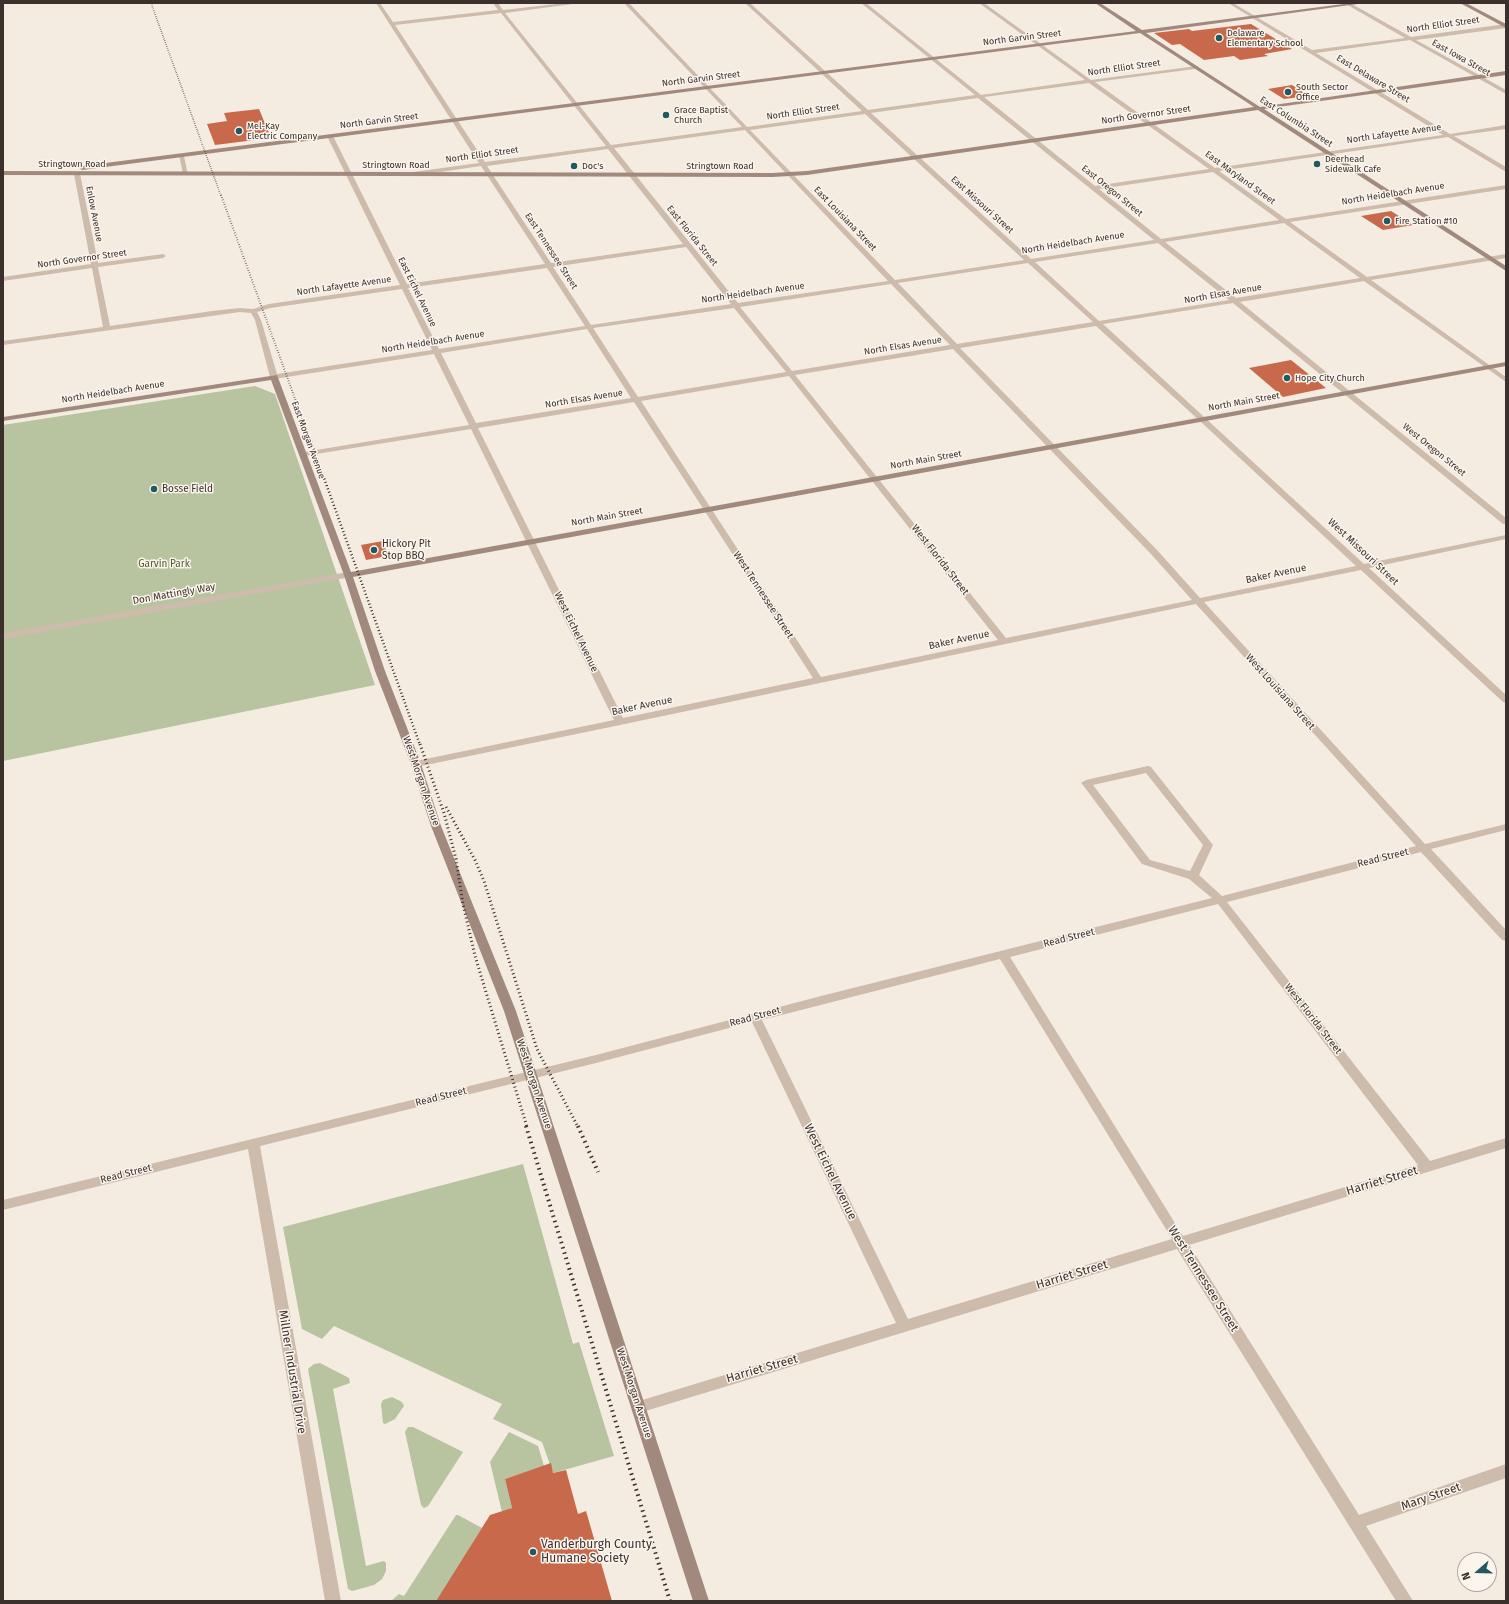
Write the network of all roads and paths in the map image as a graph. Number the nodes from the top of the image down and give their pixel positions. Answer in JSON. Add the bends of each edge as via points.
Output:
{"nodes":[{"id":1,"x":378,"y":3,"type":"edge"},
{"id":2,"x":495,"y":3,"type":"edge"},
{"id":3,"x":578,"y":3,"type":"edge"},
{"id":4,"x":626,"y":3,"type":"edge"},
{"id":5,"x":748,"y":3,"type":"edge"},
{"id":6,"x":863,"y":3,"type":"edge"},
{"id":7,"x":981,"y":3,"type":"edge"},
{"id":8,"x":1097,"y":3,"type":"edge"},
{"id":9,"x":1230,"y":3,"type":"edge"},
{"id":10,"x":1363,"y":3,"type":"edge"},
{"id":11,"x":1462,"y":3,"type":"edge"},
{"id":12,"x":1348,"y":4,"type":"edge"},
{"id":13,"x":502,"y":12,"type":"junction"},
{"id":14,"x":1254,"y":17,"type":"junction"},
{"id":15,"x":392,"y":24,"type":"junction"},
{"id":16,"x":1506,"y":26,"type":"edge"},
{"id":17,"x":1141,"y":31,"type":"junction"},
{"id":18,"x":1410,"y":39,"type":"junction"},
{"id":19,"x":1038,"y":45,"type":"junction"},
{"id":20,"x":1312,"y":52,"type":"junction"},
{"id":21,"x":933,"y":58,"type":"junction"},
{"id":22,"x":1195,"y":67,"type":"junction"},
{"id":23,"x":824,"y":72,"type":"junction"},
{"id":24,"x":1506,"y":73,"type":"edge"},
{"id":25,"x":1479,"y":77,"type":"junction"},
{"id":26,"x":1090,"y":81,"type":"junction"},
{"id":27,"x":707,"y":88,"type":"junction"},
{"id":28,"x":1376,"y":92,"type":"junction"},
{"id":29,"x":1506,"y":92,"type":"edge"},
{"id":30,"x":980,"y":96,"type":"junction"},
{"id":31,"x":576,"y":104,"type":"junction"},
{"id":32,"x":1258,"y":108,"type":"junction"},
{"id":33,"x":867,"y":112,"type":"junction"},
{"id":34,"x":454,"y":120,"type":"junction"},
{"id":35,"x":1148,"y":124,"type":"junction"},
{"id":36,"x":1506,"y":127,"type":"edge"},
{"id":37,"x":746,"y":128,"type":"junction"},
{"id":38,"x":1448,"y":135,"type":"junction"},
{"id":39,"x":330,"y":136,"type":"junction"},
{"id":40,"x":1034,"y":140,"type":"junction"},
{"id":41,"x":610,"y":147,"type":"junction"},
{"id":42,"x":1329,"y":153,"type":"junction"},
{"id":43,"x":181,"y":156,"type":"junction"},
{"id":44,"x":916,"y":157,"type":"junction"},
{"id":45,"x":483,"y":164,"type":"junction"},
{"id":46,"x":1506,"y":170,"type":"edge"},
{"id":47,"x":1214,"y":171,"type":"junction"},
{"id":48,"x":3,"y":173,"type":"edge"},
{"id":49,"x":41,"y":173,"type":"junction"},
{"id":50,"x":77,"y":174,"type":"junction"},
{"id":51,"x":186,"y":174,"type":"junction"},
{"id":52,"x":349,"y":174,"type":"junction"},
{"id":53,"x":413,"y":174,"type":"junction"},
{"id":54,"x":490,"y":174,"type":"junction"},
{"id":55,"x":790,"y":174,"type":"junction"},
{"id":56,"x":632,"y":175,"type":"junction"},
{"id":57,"x":1506,"y":187,"type":"edge"},
{"id":58,"x":1094,"y":188,"type":"junction"},
{"id":59,"x":1406,"y":203,"type":"junction"},
{"id":60,"x":1284,"y":221,"type":"junction"},
{"id":61,"x":1159,"y":240,"type":"junction"},
{"id":62,"x":688,"y":245,"type":"junction"},
{"id":63,"x":163,"y":256,"type":"dead end"},
{"id":64,"x":1506,"y":256,"type":"edge"},
{"id":65,"x":1490,"y":259,"type":"junction"},
{"id":66,"x":1030,"y":260,"type":"junction"},
{"id":67,"x":549,"y":265,"type":"junction"},
{"id":68,"x":95,"y":266,"type":"junction"},
{"id":69,"x":1506,"y":269,"type":"edge"},
{"id":70,"x":3,"y":278,"type":"edge"},
{"id":71,"x":1365,"y":279,"type":"junction"},
{"id":72,"x":893,"y":282,"type":"junction"},
{"id":73,"x":405,"y":286,"type":"junction"},
{"id":74,"x":1234,"y":301,"type":"junction"},
{"id":75,"x":736,"y":305,"type":"junction"},
{"id":76,"x":253,"y":311,"type":"junction"},
{"id":77,"x":1099,"y":323,"type":"junction"},
{"id":78,"x":589,"y":327,"type":"junction"},
{"id":79,"x":108,"y":328,"type":"junction"},
{"id":80,"x":3,"y":343,"type":"edge"},
{"id":81,"x":955,"y":347,"type":"junction"},
{"id":82,"x":437,"y":351,"type":"junction"},
{"id":83,"x":1506,"y":364,"type":"edge"},
{"id":84,"x":1488,"y":367,"type":"junction"},
{"id":85,"x":791,"y":374,"type":"junction"},
{"id":86,"x":274,"y":377,"type":"junction"},
{"id":87,"x":1506,"y":380,"type":"edge"},
{"id":88,"x":1349,"y":393,"type":"junction"},
{"id":89,"x":636,"y":399,"type":"junction"},
{"id":90,"x":3,"y":419,"type":"edge"},
{"id":91,"x":1204,"y":420,"type":"junction"},
{"id":92,"x":474,"y":426,"type":"junction"},
{"id":93,"x":1052,"y":447,"type":"junction"},
{"id":94,"x":304,"y":454,"type":"junction"},
{"id":95,"x":875,"y":479,"type":"junction"},
{"id":96,"x":708,"y":510,"type":"junction"},
{"id":97,"x":1506,"y":522,"type":"edge"},
{"id":98,"x":1506,"y":537,"type":"edge"},
{"id":99,"x":531,"y":541,"type":"junction"},
{"id":100,"x":1363,"y":567,"type":"junction"},
{"id":101,"x":348,"y":575,"type":"junction"},
{"id":102,"x":1198,"y":601,"type":"junction"},
{"id":103,"x":3,"y":636,"type":"edge"},
{"id":104,"x":1004,"y":642,"type":"junction"},
{"id":105,"x":819,"y":680,"type":"junction"},
{"id":106,"x":1506,"y":700,"type":"edge"},
{"id":107,"x":620,"y":722,"type":"junction"},
{"id":108,"x":416,"y":764,"type":"junction"},
{"id":109,"x":1506,"y":827,"type":"edge"},
{"id":110,"x":1424,"y":848,"type":"junction"},
{"id":111,"x":1193,"y":876,"type":"junction"},
{"id":112,"x":1220,"y":900,"type":"junction"},
{"id":113,"x":1506,"y":937,"type":"edge"},
{"id":114,"x":1003,"y":955,"type":"junction"},
{"id":115,"x":755,"y":1017,"type":"junction"},
{"id":116,"x":532,"y":1074,"type":"junction"},
{"id":117,"x":253,"y":1142,"type":"junction"},
{"id":118,"x":1506,"y":1143,"type":"edge"},
{"id":119,"x":1427,"y":1167,"type":"junction"},
{"id":120,"x":3,"y":1205,"type":"edge"},
{"id":121,"x":1180,"y":1242,"type":"junction"},
{"id":122,"x":905,"y":1326,"type":"junction"},
{"id":123,"x":639,"y":1407,"type":"junction"},
{"id":124,"x":1506,"y":1471,"type":"edge"},
{"id":125,"x":1356,"y":1523,"type":"junction"},
{"id":126,"x":333,"y":1601,"type":"edge"},
{"id":127,"x":701,"y":1601,"type":"edge"},
{"id":128,"x":1405,"y":1601,"type":"edge"}],
"edges":[{"from":1,"to":15,"type":"street","name":"East Tennessee Street"},
{"from":2,"to":13,"type":"street","name":"East Florida Street"},
{"from":3,"to":13,"type":"street"},
{"from":4,"to":27,"type":"street","name":"East Louisiana Street"},
{"from":5,"to":23,"type":"street","name":"East Missouri Street"},
{"from":6,"to":21,"type":"street","name":"East Oregon Street"},
{"from":7,"to":19,"type":"street","name":"East Maryland Street"},
{"from":8,"to":17,"type":"main road","name":"East Columbia Street"},
{"from":9,"to":14,"type":"street","name":"East Delaware Street"},
{"from":10,"to":12,"type":"main road","name":"North Garvin Street"},
{"from":11,"to":16,"type":"main road"},
{"from":12,"to":14,"type":"main road","name":"North Garvin Street"},
{"from":12,"to":18,"type":"street","name":"East Iowa Street"},
{"from":13,"to":15,"type":"street"},
{"from":13,"to":31,"type":"street","name":"East Florida Street"},
{"from":14,"to":17,"type":"main road","name":"North Garvin Street"},
{"from":14,"to":20,"type":"street","name":"East Delaware Street"},
{"from":15,"to":34,"type":"street","name":"East Tennessee Street"},
{"from":16,"to":18,"type":"street","name":"North Elliot Street"},
{"from":17,"to":19,"type":"main road","name":"North Garvin Street"},
{"from":17,"to":22,"type":"main road","name":"East Columbia Street"},
{"from":18,"to":20,"type":"street","name":"North Elliot Street"},
{"from":18,"to":25,"type":"street","name":"East Iowa Street"},
{"from":19,"to":21,"type":"main road","name":"North Garvin Street"},
{"from":19,"to":26,"type":"street","name":"East Maryland Street"},
{"from":20,"to":28,"type":"street","name":"East Delaware Street"},
{"from":21,"to":23,"type":"main road","name":"North Garvin Street"},
{"from":21,"to":30,"type":"street","name":"East Oregon Street"},
{"from":22,"to":26,"type":"street","name":"North Elliot Street"},
{"from":22,"to":32,"type":"main road","name":"East Columbia Street"},
{"from":23,"to":27,"type":"main road","name":"North Garvin Street"},
{"from":23,"to":33,"type":"street","name":"East Missouri Street"},
{"from":24,"to":25,"type":"main road","name":"North Governor Street"},
{"from":25,"to":28,"type":"main road","name":"North Governor Street"},
{"from":25,"to":29,"type":"street","name":"East Iowa Street"},
{"from":26,"to":30,"type":"street","name":"North Elliot Street"},
{"from":26,"to":35,"type":"street","name":"East Maryland Street"},
{"from":27,"to":31,"type":"main road","name":"North Garvin Street"},
{"from":27,"to":37,"type":"street","name":"East Louisiana Street"},
{"from":28,"to":32,"type":"main road","name":"North Governor Street"},
{"from":28,"to":38,"type":"street","name":"East Delaware Street"},
{"from":30,"to":33,"type":"street","name":"North Elliot Street"},
{"from":30,"to":40,"type":"street","name":"East Oregon Street"},
{"from":31,"to":34,"type":"main road","name":"North Garvin Street"},
{"from":31,"to":41,"type":"street","name":"East Florida Street"},
{"from":32,"to":35,"type":"main road","name":"North Governor Street"},
{"from":32,"to":42,"type":"main road","name":"East Columbia Street"},
{"from":33,"to":37,"type":"street","name":"North Elliot Street"},
{"from":33,"to":44,"type":"street","name":"East Missouri Street"},
{"from":34,"to":39,"type":"main road","name":"North Garvin Street"},
{"from":34,"to":45,"type":"street","name":"East Tennessee Street"},
{"from":35,"to":40,"type":"main road","name":"North Governor Street"},
{"from":35,"to":47,"type":"street","name":"East Maryland Street"},
{"from":36,"to":38,"type":"street","name":"North Lafayette Avenue"},
{"from":37,"to":41,"type":"street","name":"North Elliot Street"},
{"from":37,"to":55,"type":"street","name":"East Louisiana Street"},
{"from":38,"to":42,"type":"street","name":"North Lafayette Avenue"},
{"from":38,"to":46,"type":"street","name":"East Delaware Street"},
{"from":39,"to":43,"type":"main road","name":"North Garvin Street"},
{"from":39,"to":52,"type":"street","name":"East Eichel Avenue"},
{"from":40,"to":44,"type":"main road","name":"North Governor Street"},
{"from":40,"to":58,"type":"street","name":"East Oregon Street"},
{"from":41,"to":45,"type":"street","name":"North Elliot Street"},
{"from":41,"to":56,"type":"street","name":"East Florida Street"},
{"from":42,"to":47,"type":"street","name":"North Lafayette Avenue"},
{"from":42,"to":59,"type":"main road","name":"East Columbia Street"},
{"from":43,"to":49,"type":"main road","name":"North Garvin Street"},
{"from":43,"to":51,"type":"street"},
{"from":44,"to":55,"type":"main road","name":"North Governor Street"},
{"from":44,"to":66,"type":"street","name":"East Missouri Street"},
{"from":45,"to":53,"type":"street","name":"North Elliot Street"},
{"from":45,"to":54,"type":"street","name":"East Tennessee Street"},
{"from":47,"to":58,"type":"street","name":"North Lafayette Avenue"},
{"from":47,"to":60,"type":"street","name":"East Maryland Street"},
{"from":48,"to":49,"type":"main road","name":"Stringtown Road"},
{"from":49,"to":50,"type":"main road","name":"Stringtown Road"},
{"from":50,"to":51,"type":"main road","name":"Stringtown Road"},
{"from":50,"to":68,"type":"street","name":"Enlow Avenue"},
{"from":51,"to":52,"type":"main road","name":"Stringtown Road"},
{"from":52,"to":53,"type":"main road","name":"Stringtown Road"},
{"from":52,"to":73,"type":"street","name":"East Eichel Avenue"},
{"from":53,"to":54,"type":"main road","name":"Stringtown Road"},
{"from":54,"to":56,"type":"main road","name":"Stringtown Road"},
{"from":54,"to":67,"type":"street","name":"East Tennessee Street"},
{"from":55,"to":56,"type":"main road","name":"Stringtown Road"},
{"from":55,"to":72,"type":"street","name":"East Louisiana Street"},
{"from":56,"to":62,"type":"street","name":"East Florida Street"},
{"from":57,"to":59,"type":"street","name":"North Heidelbach Avenue"},
{"from":58,"to":61,"type":"street","name":"East Oregon Street"},
{"from":59,"to":60,"type":"street","name":"North Heidelbach Avenue"},
{"from":59,"to":65,"type":"main road","name":"East Columbia Street"},
{"from":60,"to":61,"type":"street","name":"North Heidelbach Avenue"},
{"from":60,"to":71,"type":"street","name":"East Maryland Street"},
{"from":61,"to":66,"type":"street","name":"North Heidelbach Avenue"},
{"from":61,"to":74,"type":"street","name":"East Oregon Street"},
{"from":62,"to":67,"type":"street","name":"North Lafayette Avenue"},
{"from":62,"to":75,"type":"street","name":"East Florida Street"},
{"from":63,"to":68,"type":"street","name":"North Governor Street"},
{"from":64,"to":65,"type":"street","name":"North Elsas Avenue"},
{"from":65,"to":69,"type":"main road","name":"East Columbia Street"},
{"from":65,"to":71,"type":"street","name":"North Elsas Avenue"},
{"from":66,"to":72,"type":"street","name":"North Heidelbach Avenue"},
{"from":66,"to":77,"type":"street","name":"East Missouri Street"},
{"from":67,"to":73,"type":"street","name":"North Lafayette Avenue"},
{"from":67,"to":78,"type":"street","name":"East Tennessee Street"},
{"from":68,"to":70,"type":"street","name":"North Governor Street"},
{"from":68,"to":79,"type":"street","name":"Enlow Avenue"},
{"from":71,"to":74,"type":"street","name":"North Elsas Avenue"},
{"from":71,"to":84,"type":"street","name":"East Maryland Street"},
{"from":72,"to":75,"type":"street","name":"North Heidelbach Avenue"},
{"from":72,"to":81,"type":"street","name":"East Louisiana Street"},
{"from":73,"to":76,"type":"street","name":"North Lafayette Avenue","via":[[269,306]]},
{"from":73,"to":82,"type":"street","name":"East Eichel Avenue"},
{"from":74,"to":77,"type":"street","name":"North Elsas Avenue"},
{"from":74,"to":88,"type":"street","name":"East Oregon Street"},
{"from":75,"to":78,"type":"street","name":"North Heidelbach Avenue"},
{"from":75,"to":85,"type":"street","name":"East Florida Street"},
{"from":76,"to":79,"type":"street","name":"North Lafayette Avenue","via":[[240,310]]},
{"from":76,"to":86,"type":"street","name":"East Morgan Avenue","via":[[258,320]]},
{"from":77,"to":81,"type":"street","name":"North Elsas Avenue"},
{"from":77,"to":91,"type":"street","name":"East Missouri Street"},
{"from":78,"to":82,"type":"street","name":"North Heidelbach Avenue"},
{"from":78,"to":89,"type":"street","name":"East Tennessee Street"},
{"from":79,"to":80,"type":"street","name":"North Lafayette Avenue"},
{"from":81,"to":85,"type":"street","name":"North Elsas Avenue"},
{"from":81,"to":93,"type":"street","name":"East Louisiana Street"},
{"from":82,"to":86,"type":"street","name":"North Heidelbach Avenue"},
{"from":82,"to":92,"type":"street","name":"East Eichel Avenue"},
{"from":83,"to":84,"type":"main road","name":"North Main Street"},
{"from":84,"to":87,"type":"street","name":"East Maryland Street"},
{"from":84,"to":88,"type":"main road","name":"North Main Street"},
{"from":85,"to":89,"type":"street","name":"North Elsas Avenue"},
{"from":85,"to":95,"type":"street","name":"East Florida Street"},
{"from":86,"to":90,"type":"main road","name":"North Heidelbach Avenue"},
{"from":86,"to":94,"type":"main road","name":"East Morgan Avenue"},
{"from":88,"to":91,"type":"main road","name":"North Main Street"},
{"from":88,"to":97,"type":"street","name":"West Oregon Street"},
{"from":89,"to":92,"type":"street","name":"North Elsas Avenue"},
{"from":89,"to":96,"type":"street","name":"East Tennessee Street"},
{"from":91,"to":93,"type":"main road","name":"North Main Street"},
{"from":91,"to":100,"type":"street","name":"West Missouri Street"},
{"from":92,"to":94,"type":"street","name":"North Elsas Avenue"},
{"from":92,"to":99,"type":"street","name":"East Eichel Avenue"},
{"from":93,"to":95,"type":"main road","name":"North Main Street"},
{"from":93,"to":102,"type":"street","name":"West Louisiana Street"},
{"from":94,"to":101,"type":"main road","name":"East Morgan Avenue"},
{"from":95,"to":96,"type":"main road","name":"North Main Street"},
{"from":95,"to":104,"type":"street","name":"West Florida Street"},
{"from":96,"to":99,"type":"main road","name":"North Main Street"},
{"from":96,"to":105,"type":"street","name":"West Tennessee Street"},
{"from":98,"to":100,"type":"street","name":"Baker Avenue"},
{"from":99,"to":101,"type":"main road","name":"North Main Street"},
{"from":99,"to":107,"type":"street","name":"West Eichel Avenue"},
{"from":100,"to":102,"type":"street","name":"Baker Avenue"},
{"from":100,"to":106,"type":"street","name":"West Missouri Street"},
{"from":101,"to":103,"type":"street","name":"Don Mattingly Way"},
{"from":101,"to":108,"type":"main road","name":"West Morgan Avenue","via":[[380,671]]},
{"from":102,"to":104,"type":"street","name":"Baker Avenue"},
{"from":102,"to":110,"type":"street","name":"West Louisiana Street"},
{"from":104,"to":105,"type":"street","name":"Baker Avenue"},
{"from":105,"to":107,"type":"street","name":"Baker Avenue"},
{"from":107,"to":108,"type":"street","name":"Baker Avenue"},
{"from":108,"to":116,"type":"main road","name":"West Morgan Avenue","via":[[436,826],[510,1011]]},
{"from":109,"to":110,"type":"street","name":"Read Street"},
{"from":110,"to":112,"type":"street","name":"Read Street"},
{"from":110,"to":113,"type":"street","name":"West Louisiana Street"},
{"from":111,"to":111,"type":"street","name":"West Florida Street","via":[[1208,845],[1148,769],[1086,783],[1146,862]]},
{"from":111,"to":112,"type":"street","name":"West Florida Street"},
{"from":112,"to":114,"type":"street","name":"Read Street"},
{"from":112,"to":119,"type":"street","name":"West Florida Street"},
{"from":114,"to":115,"type":"street","name":"Read Street"},
{"from":114,"to":121,"type":"street","name":"West Tennessee Street"},
{"from":115,"to":116,"type":"street","name":"Read Street"},
{"from":115,"to":122,"type":"street","name":"West Eichel Avenue"},
{"from":116,"to":117,"type":"street","name":"Read Street"},
{"from":116,"to":123,"type":"main road","name":"West Morgan Avenue"},
{"from":117,"to":120,"type":"street","name":"Read Street"},
{"from":117,"to":126,"type":"street","name":"Millner Industrial Drive"},
{"from":118,"to":119,"type":"street","name":"Harriet Street"},
{"from":119,"to":121,"type":"street","name":"Harriet Street"},
{"from":121,"to":122,"type":"street","name":"Harriet Street"},
{"from":121,"to":125,"type":"street","name":"West Tennessee Street"},
{"from":122,"to":123,"type":"street","name":"Harriet Street"},
{"from":123,"to":127,"type":"main road","name":"West Morgan Avenue"},
{"from":124,"to":125,"type":"street","name":"Mary Street"},
{"from":125,"to":128,"type":"street","name":"West Tennessee Street"}]}
